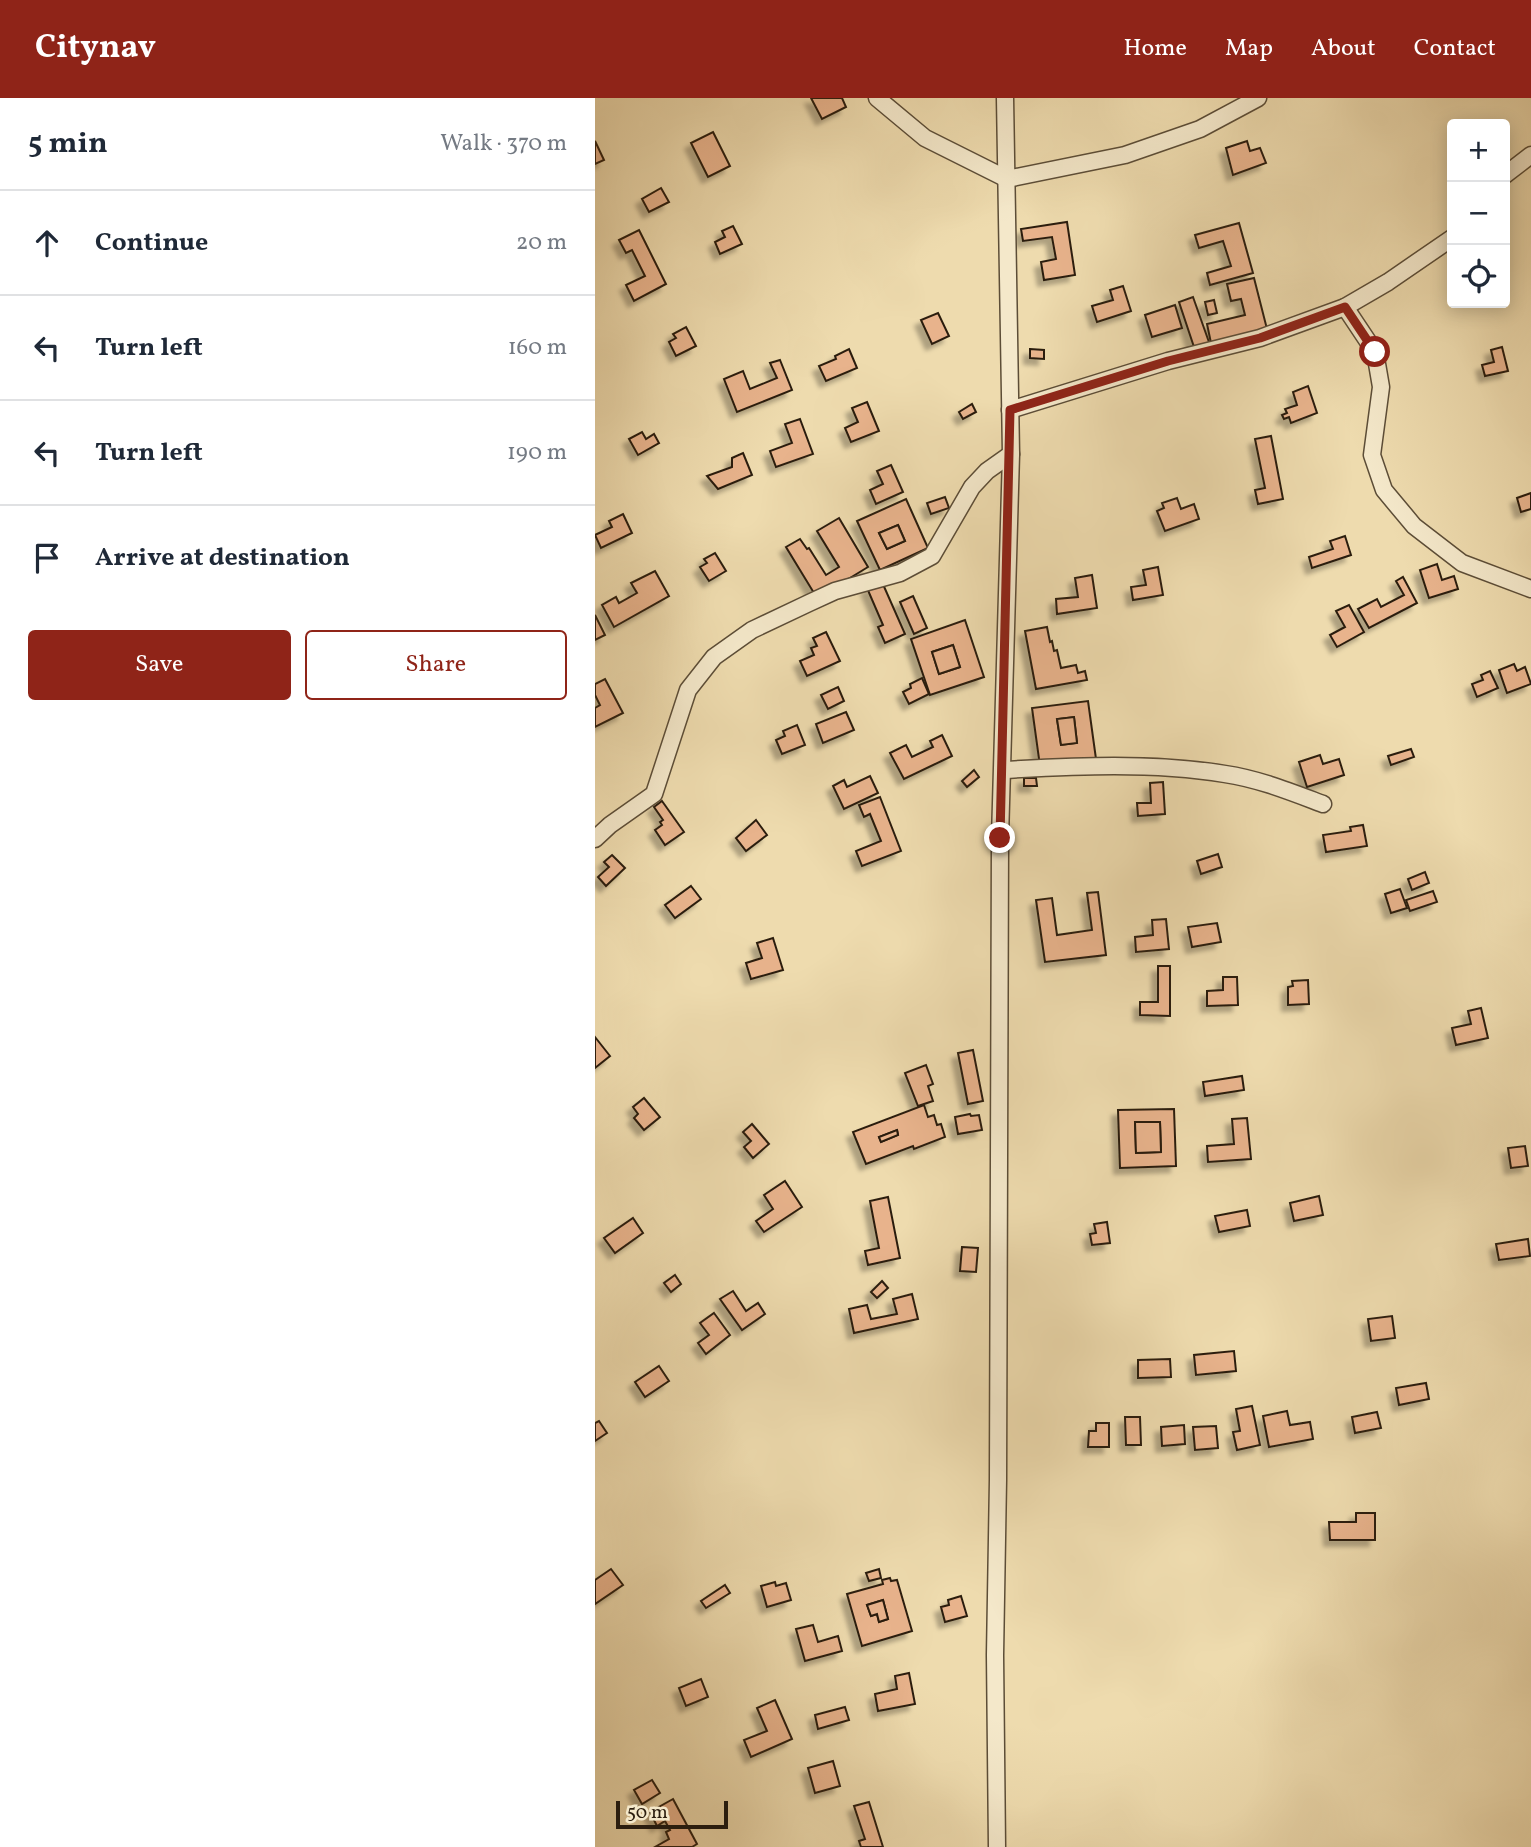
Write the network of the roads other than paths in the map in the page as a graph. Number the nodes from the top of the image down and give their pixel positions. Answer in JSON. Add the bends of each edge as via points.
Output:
{"nodes":[{"id":1,"x":877,"y":98,"type":"edge"},
{"id":2,"x":1005,"y":98,"type":"edge"},
{"id":3,"x":1258,"y":98,"type":"edge"},
{"id":4,"x":1531,"y":155,"type":"edge"},
{"id":5,"x":1510,"y":171,"type":"edge"},
{"id":6,"x":1007,"y":179,"type":"junction"},
{"id":7,"x":1447,"y":241,"type":"edge"},
{"id":8,"x":1345,"y":307,"type":"junction"},
{"id":9,"x":1010,"y":410,"type":"junction"},
{"id":10,"x":1011,"y":454,"type":"junction"},
{"id":11,"x":1531,"y":589,"type":"edge"},
{"id":12,"x":1003,"y":770,"type":"junction"},
{"id":13,"x":1323,"y":804,"type":"dead end"},
{"id":14,"x":595,"y":839,"type":"edge"},
{"id":15,"x":997,"y":1847,"type":"edge"}],
"edges":[{"from":1,"to":6,"type":"street","via":[[925,138]]},
{"from":2,"to":6,"type":"street"},
{"from":3,"to":6,"type":"street","via":[[1200,129],[1125,155]]},
{"from":4,"to":5,"type":"street"},
{"from":6,"to":9,"type":"street"},
{"from":7,"to":8,"type":"street"},
{"from":8,"to":9,"type":"street","via":[[1260,338]]},
{"from":8,"to":11,"type":"street","via":[[1375,352],[1381,387],[1372,455],[1384,490],[1414,526],[1462,563]]},
{"from":9,"to":10,"type":"street"},
{"from":10,"to":12,"type":"street"},
{"from":10,"to":14,"type":"street","via":[[972,488],[932,556],[900,573],[827,595],[752,630],[713,657],[688,690],[654,794]]},
{"from":12,"to":13,"type":"street","via":[[1093,766],[1224,774]]},
{"from":12,"to":15,"type":"street"}]}
